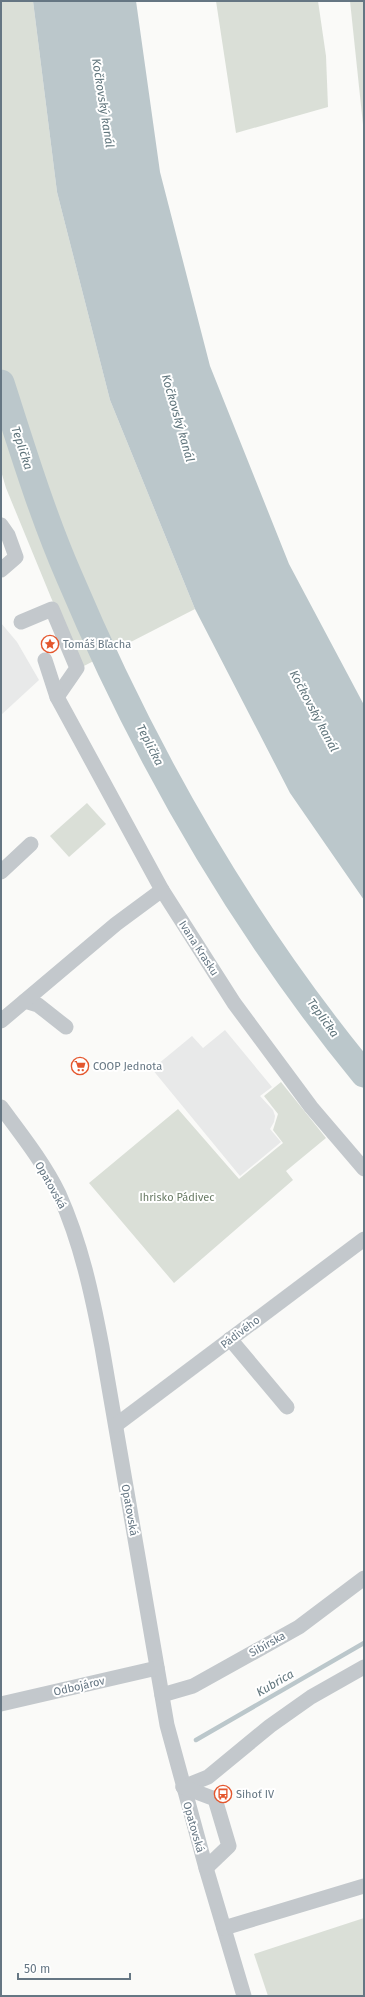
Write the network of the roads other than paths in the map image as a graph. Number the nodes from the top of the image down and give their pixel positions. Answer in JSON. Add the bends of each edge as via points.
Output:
{"nodes":[{"id":1,"x":1,"y":525,"type":"edge"},
{"id":2,"x":1,"y":570,"type":"edge"},
{"id":3,"x":21,"y":622,"type":"dead end"},
{"id":4,"x":45,"y":660,"type":"dead end"},
{"id":5,"x":57,"y":697,"type":"junction"},
{"id":6,"x":31,"y":844,"type":"dead end"},
{"id":7,"x":1,"y":872,"type":"edge"},
{"id":8,"x":162,"y":890,"type":"junction"},
{"id":9,"x":25,"y":1001,"type":"junction"},
{"id":10,"x":1,"y":1021,"type":"edge"},
{"id":11,"x":66,"y":1027,"type":"dead end"},
{"id":12,"x":1,"y":1107,"type":"edge"},
{"id":13,"x":364,"y":1169,"type":"edge"},
{"id":14,"x":364,"y":1239,"type":"edge"},
{"id":15,"x":230,"y":1339,"type":"junction"},
{"id":16,"x":287,"y":1407,"type":"dead end"},
{"id":17,"x":116,"y":1425,"type":"junction"},
{"id":18,"x":364,"y":1578,"type":"edge"},
{"id":19,"x":364,"y":1667,"type":"edge"},
{"id":20,"x":157,"y":1668,"type":"junction"},
{"id":21,"x":162,"y":1696,"type":"junction"},
{"id":22,"x":1,"y":1704,"type":"edge"},
{"id":23,"x":183,"y":1787,"type":"junction"},
{"id":24,"x":206,"y":1868,"type":"junction"},
{"id":25,"x":364,"y":1886,"type":"edge"},
{"id":26,"x":224,"y":1928,"type":"junction"},
{"id":27,"x":244,"y":1996,"type":"edge"}],
"edges":[{"from":1,"to":2,"type":"street","via":[[8,535],[16,557]]},
{"from":3,"to":5,"type":"street","via":[[52,609],[77,668]]},
{"from":4,"to":5,"type":"street","name":"Ivana Krasku"},
{"from":5,"to":8,"type":"street","name":"Ivana Krasku"},
{"from":6,"to":7,"type":"street"},
{"from":8,"to":9,"type":"street","via":[[116,924]]},
{"from":8,"to":13,"type":"street","name":"Ivana Krasku","via":[[234,1003],[311,1107]]},
{"from":9,"to":10,"type":"street"},
{"from":9,"to":11,"type":"street","via":[[38,1005]]},
{"from":12,"to":17,"type":"street","name":"Opatovská","via":[[58,1192],[77,1237],[90,1288]]},
{"from":14,"to":15,"type":"street","name":"Pádivého"},
{"from":15,"to":16,"type":"street"},
{"from":15,"to":17,"type":"street","name":"Pádivého"},
{"from":17,"to":20,"type":"street","name":"Opatovská"},
{"from":18,"to":21,"type":"street","name":"Sibírska","via":[[299,1627],[193,1686]]},
{"from":19,"to":23,"type":"street","via":[[311,1697],[208,1777]]},
{"from":20,"to":21,"type":"street","name":"Opatovská"},
{"from":20,"to":22,"type":"street","name":"Odbojárov"},
{"from":21,"to":23,"type":"street","name":"Opatovská"},
{"from":23,"to":24,"type":"street","name":"Opatovská"},
{"from":23,"to":24,"type":"street","via":[[215,1799],[229,1846]]},
{"from":24,"to":26,"type":"street","name":"Opatovská"},
{"from":25,"to":26,"type":"street"},
{"from":26,"to":27,"type":"street","name":"Opatovská"}]}
